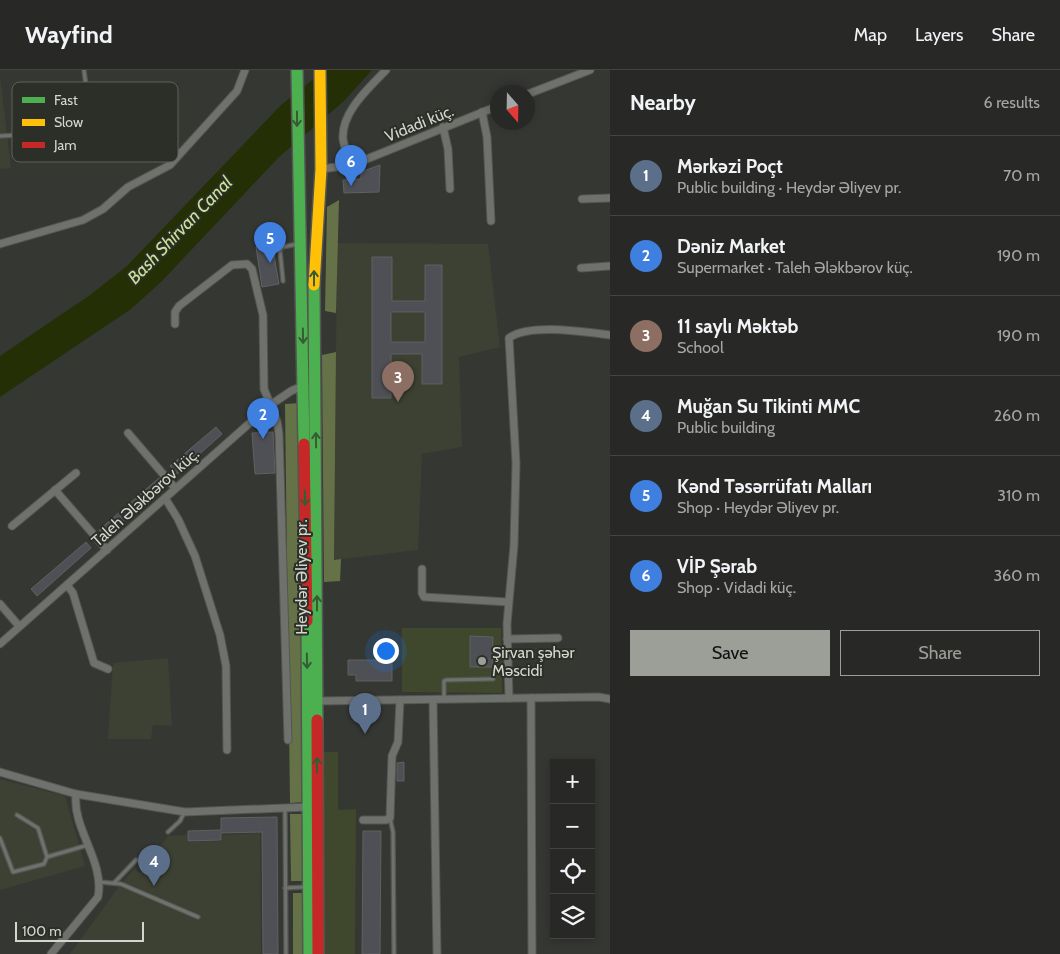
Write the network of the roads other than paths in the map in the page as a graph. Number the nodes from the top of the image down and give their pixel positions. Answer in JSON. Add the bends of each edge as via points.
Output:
{"nodes":[{"id":1,"x":245,"y":70,"type":"edge"},
{"id":2,"x":297,"y":70,"type":"edge"},
{"id":3,"x":320,"y":70,"type":"edge"},
{"id":4,"x":386,"y":70,"type":"edge"},
{"id":5,"x":590,"y":70,"type":"edge"},
{"id":6,"x":535,"y":91,"type":"edge"},
{"id":7,"x":490,"y":109,"type":"edge"},
{"id":8,"x":482,"y":112,"type":"junction"},
{"id":9,"x":443,"y":127,"type":"junction"},
{"id":10,"x":178,"y":155,"type":"edge"},
{"id":11,"x":172,"y":162,"type":"edge"},
{"id":12,"x":352,"y":165,"type":"junction"},
{"id":13,"x":321,"y":170,"type":"junction"},
{"id":14,"x":450,"y":189,"type":"dead end"},
{"id":15,"x":582,"y":198,"type":"dead end"},
{"id":16,"x":610,"y":198,"type":"edge"},
{"id":17,"x":318,"y":199,"type":"junction"},
{"id":18,"x":298,"y":200,"type":"junction"},
{"id":19,"x":491,"y":221,"type":"dead end"},
{"id":20,"x":300,"y":243,"type":"junction"},
{"id":21,"x":0,"y":244,"type":"edge"},
{"id":22,"x":610,"y":266,"type":"edge"},
{"id":23,"x":581,"y":268,"type":"dead end"},
{"id":24,"x":283,"y":281,"type":"dead end"},
{"id":25,"x":175,"y":324,"type":"dead end"},
{"id":26,"x":610,"y":335,"type":"edge"},
{"id":27,"x":316,"y":383,"type":"junction"},
{"id":28,"x":304,"y":385,"type":"junction"},
{"id":29,"x":270,"y":406,"type":"junction"},
{"id":30,"x":128,"y":433,"type":"dead end"},
{"id":31,"x":76,"y":473,"type":"dead end"},
{"id":32,"x":175,"y":488,"type":"junction"},
{"id":33,"x":55,"y":490,"type":"junction"},
{"id":34,"x":165,"y":498,"type":"junction"},
{"id":35,"x":12,"y":526,"type":"dead end"},
{"id":36,"x":107,"y":550,"type":"junction"},
{"id":37,"x":422,"y":569,"type":"dead end"},
{"id":38,"x":67,"y":585,"type":"junction"},
{"id":39,"x":508,"y":602,"type":"junction"},
{"id":40,"x":0,"y":604,"type":"edge"},
{"id":41,"x":19,"y":626,"type":"junction"},
{"id":42,"x":558,"y":638,"type":"dead end"},
{"id":43,"x":507,"y":639,"type":"junction"},
{"id":44,"x":0,"y":644,"type":"edge"},
{"id":45,"x":108,"y":669,"type":"dead end"},
{"id":46,"x":493,"y":679,"type":"dead end"},
{"id":47,"x":510,"y":698,"type":"junction"},
{"id":48,"x":531,"y":698,"type":"junction"},
{"id":49,"x":444,"y":699,"type":"junction"},
{"id":50,"x":610,"y":699,"type":"edge"},
{"id":51,"x":400,"y":700,"type":"junction"},
{"id":52,"x":433,"y":700,"type":"junction"},
{"id":53,"x":317,"y":701,"type":"junction"},
{"id":54,"x":288,"y":740,"type":"dead end"},
{"id":55,"x":226,"y":750,"type":"dead end"},
{"id":56,"x":0,"y":772,"type":"edge"},
{"id":57,"x":76,"y":794,"type":"junction"},
{"id":58,"x":308,"y":807,"type":"junction"},
{"id":59,"x":285,"y":808,"type":"junction"},
{"id":60,"x":185,"y":812,"type":"junction"},
{"id":61,"x":17,"y":815,"type":"dead end"},
{"id":62,"x":390,"y":818,"type":"junction"},
{"id":63,"x":363,"y":820,"type":"dead end"},
{"id":64,"x":168,"y":832,"type":"dead end"},
{"id":65,"x":0,"y":838,"type":"edge"},
{"id":66,"x":88,"y":845,"type":"junction"},
{"id":67,"x":47,"y":857,"type":"junction"},
{"id":68,"x":136,"y":860,"type":"dead end"},
{"id":69,"x":100,"y":882,"type":"junction"},
{"id":70,"x":114,"y":883,"type":"junction"},
{"id":71,"x":308,"y":887,"type":"junction"},
{"id":72,"x":285,"y":888,"type":"junction"},
{"id":73,"x":198,"y":916,"type":"dead end"},
{"id":74,"x":51,"y":954,"type":"edge"},
{"id":75,"x":286,"y":954,"type":"edge"},
{"id":76,"x":309,"y":954,"type":"edge"},
{"id":77,"x":318,"y":954,"type":"edge"},
{"id":78,"x":394,"y":954,"type":"edge"},
{"id":79,"x":437,"y":954,"type":"edge"},
{"id":80,"x":532,"y":954,"type":"edge"}],
"edges":[{"from":1,"to":10,"type":"street","via":[[238,91]]},
{"from":2,"to":18,"type":"main road","name":"Heydər Əliyev pr.","one_way":true},
{"from":3,"to":13,"type":"main road","name":"Heydər Əliyev pr."},
{"from":4,"to":12,"type":"street","via":[[345,121],[343,141]]},
{"from":5,"to":6,"type":"street"},
{"from":7,"to":8,"type":"street","name":"Vidadi küç."},
{"from":8,"to":9,"type":"street","name":"Vidadi küç."},
{"from":8,"to":19,"type":"street","via":[[487,137]]},
{"from":9,"to":12,"type":"street","name":"Vidadi küç."},
{"from":9,"to":14,"type":"street","via":[[448,148]]},
{"from":11,"to":21,"type":"street","via":[[128,187],[103,209],[83,220]]},
{"from":12,"to":13,"type":"street","name":"Vidadi küç."},
{"from":13,"to":17,"type":"main road","name":"Heydər Əliyev pr."},
{"from":15,"to":16,"type":"street"},
{"from":17,"to":18,"type":"main road"},
{"from":27,"to":17,"type":"main road","name":"Heydər Əliyev pr.","one_way":true,"via":[[314,252]]},
{"from":18,"to":20,"type":"main road","name":"Heydər Əliyev pr."},
{"from":20,"to":24,"type":"lane","via":[[280,250]]},
{"from":20,"to":28,"type":"main road","name":"Heydər Əliyev pr.","one_way":true},
{"from":22,"to":23,"type":"street"},
{"from":25,"to":29,"type":"street","via":[[175,312],[179,306],[232,265],[247,264],[255,277],[263,315],[262,374]]},
{"from":26,"to":39,"type":"street","via":[[558,330],[515,334],[508,338],[516,463]]},
{"from":27,"to":28,"type":"street","name":"Taleh Ələkbərov küç."},
{"from":53,"to":27,"type":"main road","name":"Heydər Əliyev pr.","one_way":true},
{"from":28,"to":29,"type":"street","name":"Taleh Ələkbərov küç."},
{"from":28,"to":58,"type":"main road","name":"Heydər Əliyev pr.","one_way":true},
{"from":29,"to":32,"type":"street","name":"Taleh Ələkbərov küç."},
{"from":29,"to":54,"type":"street","via":[[279,434]]},
{"from":30,"to":32,"type":"street"},
{"from":31,"to":33,"type":"street"},
{"from":32,"to":34,"type":"street","name":"Taleh Ələkbərov küç."},
{"from":33,"to":35,"type":"street"},
{"from":33,"to":36,"type":"street"},
{"from":34,"to":36,"type":"street","name":"Taleh Ələkbərov küç."},
{"from":34,"to":55,"type":"street","via":[[195,556],[220,635],[226,666]]},
{"from":36,"to":38,"type":"street","name":"Taleh Ələkbərov küç."},
{"from":37,"to":39,"type":"street","via":[[424,597]]},
{"from":38,"to":41,"type":"street","name":"Taleh Ələkbərov küç."},
{"from":38,"to":45,"type":"street","via":[[73,593],[94,663]]},
{"from":39,"to":43,"type":"street"},
{"from":40,"to":41,"type":"street"},
{"from":41,"to":44,"type":"street","name":"Taleh Ələkbərov küç."},
{"from":42,"to":43,"type":"street"},
{"from":43,"to":47,"type":"street"},
{"from":46,"to":49,"type":"lane","via":[[446,680]]},
{"from":47,"to":48,"type":"street"},
{"from":47,"to":49,"type":"street"},
{"from":48,"to":50,"type":"street"},
{"from":48,"to":80,"type":"street"},
{"from":49,"to":52,"type":"street"},
{"from":51,"to":52,"type":"street"},
{"from":51,"to":53,"type":"street"},
{"from":51,"to":62,"type":"street","via":[[398,742],[392,756]]},
{"from":52,"to":79,"type":"street"},
{"from":77,"to":53,"type":"main road","name":"Heydər Əliyev pr.","one_way":true},
{"from":56,"to":57,"type":"street"},
{"from":57,"to":60,"type":"street"},
{"from":57,"to":66,"type":"street","via":[[77,812]]},
{"from":58,"to":59,"type":"street"},
{"from":58,"to":71,"type":"main road","name":"Heydər Əliyev pr."},
{"from":59,"to":60,"type":"street"},
{"from":59,"to":72,"type":"lane"},
{"from":60,"to":64,"type":"lane","via":[[180,822]]},
{"from":61,"to":67,"type":"lane","via":[[38,828]]},
{"from":62,"to":63,"type":"street"},
{"from":62,"to":78,"type":"lane","via":[[393,832]]},
{"from":65,"to":67,"type":"lane","via":[[13,872],[44,864]]},
{"from":66,"to":67,"type":"lane"},
{"from":66,"to":69,"type":"street"},
{"from":68,"to":70,"type":"lane"},
{"from":69,"to":70,"type":"lane"},
{"from":69,"to":74,"type":"street","via":[[98,897]]},
{"from":70,"to":73,"type":"lane"},
{"from":71,"to":72,"type":"lane"},
{"from":71,"to":76,"type":"main road","name":"Heydər Əliyev pr."},
{"from":72,"to":75,"type":"lane"}]}
